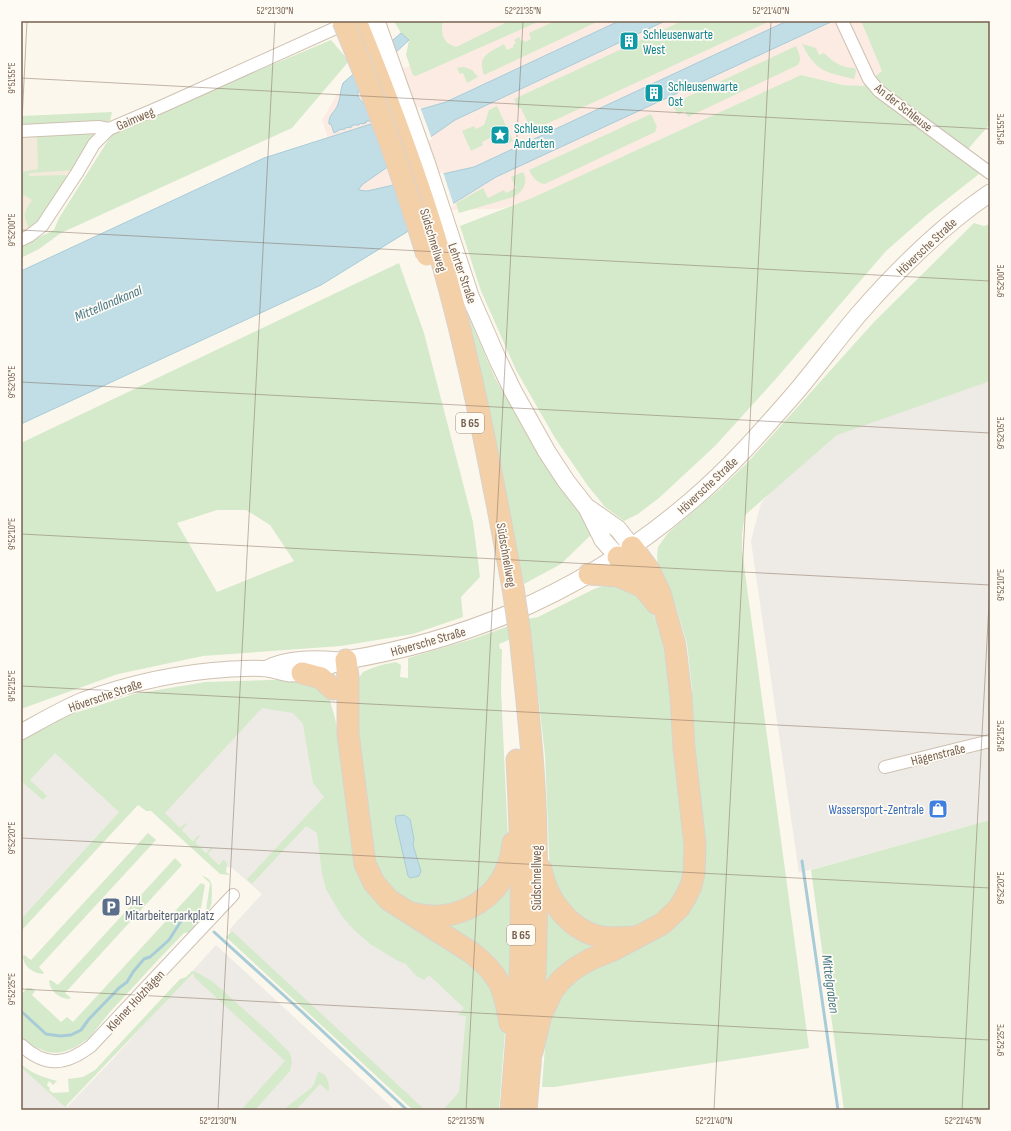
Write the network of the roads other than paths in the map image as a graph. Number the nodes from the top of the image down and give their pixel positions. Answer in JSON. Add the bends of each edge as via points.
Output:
{"nodes":[{"id":1,"x":343,"y":21,"type":"edge"},
{"id":2,"x":352,"y":21,"type":"edge"},
{"id":3,"x":356,"y":21,"type":"edge"},
{"id":4,"x":376,"y":21,"type":"edge"},
{"id":5,"x":842,"y":21,"type":"edge"},
{"id":6,"x":108,"y":129,"type":"junction"},
{"id":7,"x":21,"y":131,"type":"edge"},
{"id":8,"x":990,"y":173,"type":"edge"},
{"id":9,"x":990,"y":193,"type":"edge"},
{"id":10,"x":21,"y":240,"type":"edge"},
{"id":11,"x":440,"y":251,"type":"junction"},
{"id":12,"x":625,"y":552,"type":"junction"},
{"id":13,"x":589,"y":574,"type":"junction"},
{"id":14,"x":642,"y":587,"type":"junction"},
{"id":15,"x":666,"y":614,"type":"junction"},
{"id":16,"x":514,"y":638,"type":"junction"},
{"id":17,"x":346,"y":660,"type":"junction"},
{"id":18,"x":266,"y":668,"type":"junction"},
{"id":19,"x":302,"y":673,"type":"junction"},
{"id":20,"x":333,"y":689,"type":"junction"},
{"id":21,"x":21,"y":732,"type":"edge"},
{"id":22,"x":348,"y":734,"type":"junction"},
{"id":23,"x":990,"y":741,"type":"edge"},
{"id":24,"x":885,"y":767,"type":"dead end"},
{"id":25,"x":520,"y":814,"type":"junction"},
{"id":26,"x":536,"y":834,"type":"junction"},
{"id":27,"x":233,"y":895,"type":"dead end"},
{"id":28,"x":408,"y":912,"type":"junction"},
{"id":29,"x":639,"y":936,"type":"junction"},
{"id":30,"x":21,"y":1046,"type":"edge"},
{"id":31,"x":524,"y":1055,"type":"junction"},
{"id":32,"x":511,"y":1110,"type":"edge"},
{"id":33,"x":526,"y":1110,"type":"edge"}],
"edges":[{"from":1,"to":11,"type":"highway","name":"Südschnellweg","number":"B 65","bridge":true,"via":[[367,79],[410,200]]},
{"from":2,"to":6,"type":"street","name":"Gaimweg"},
{"from":3,"to":11,"type":"highway","name":"Südschnellweg","number":"B 65","via":[[399,130]]},
{"from":4,"to":11,"type":"main road","name":"Lehrter Straße","via":[[419,141]]},
{"from":5,"to":8,"type":"street","name":"An der Schleuse","via":[[869,79],[879,91]]},
{"from":6,"to":7,"type":"street","via":[[98,127]]},
{"from":6,"to":10,"type":"street","name":"Gaimweg","via":[[94,144],[42,226]]},
{"from":9,"to":12,"type":"main road","name":"Höversche Straße","via":[[937,233],[909,260],[861,312],[797,391],[719,476],[691,502]]},
{"from":11,"to":12,"type":"main road","name":"Lehrter Straße","via":[[470,296],[513,392],[547,452],[588,508],[618,529]]},
{"from":11,"to":16,"type":"highway","name":"Südschnellweg","number":"B 65","bridge":true,"via":[[481,418]]},
{"from":12,"to":13,"type":"main road","name":"Höversche Straße"},
{"from":12,"to":14,"type":"highway"},
{"from":12,"to":15,"type":"highway","via":[[649,570]]},
{"from":13,"to":14,"type":"highway","via":[[618,576]]},
{"from":13,"to":17,"type":"main road","name":"Höversche Straße","via":[[533,604],[482,626],[408,648]]},
{"from":14,"to":15,"type":"highway"},
{"from":15,"to":29,"type":"highway","via":[[676,646],[696,860],[691,886],[679,908],[662,924]]},
{"from":16,"to":25,"type":"highway","name":"Südschnellweg","number":"B 65"},
{"from":16,"to":26,"type":"highway","name":"Südschnellweg","number":"B 65","via":[[530,734]]},
{"from":17,"to":18,"type":"street","name":"Höversche Straße","via":[[289,661]]},
{"from":17,"to":19,"type":"street","name":"Höversche Straße","via":[[326,668]]},
{"from":17,"to":20,"type":"highway","via":[[336,672]]},
{"from":17,"to":22,"type":"highway"},
{"from":18,"to":19,"type":"street","name":"Höversche Straße","via":[[290,674]]},
{"from":18,"to":21,"type":"street","name":"Höversche Straße","via":[[174,675],[127,686],[82,701]]},
{"from":19,"to":20,"type":"highway","via":[[320,678]]},
{"from":20,"to":22,"type":"highway"},
{"from":22,"to":28,"type":"highway","via":[[365,864],[381,892]]},
{"from":23,"to":24,"type":"street","name":"Hägenstraße"},
{"from":25,"to":28,"type":"highway","via":[[508,865],[501,880],[483,900],[447,916],[421,916]]},
{"from":25,"to":31,"type":"highway","name":"Südschnellweg","number":"B 65"},
{"from":26,"to":29,"type":"highway","via":[[543,878],[562,912],[572,922],[583,930],[609,938]]},
{"from":26,"to":31,"type":"highway","name":"Südschnellweg","number":"B 65","via":[[534,998]]},
{"from":27,"to":30,"type":"street","name":"Kleiner Holzhägen","via":[[107,1030],[77,1056],[53,1062],[39,1058]]},
{"from":28,"to":31,"type":"highway","via":[[472,953],[496,976],[504,992]]},
{"from":29,"to":31,"type":"highway","via":[[589,960],[562,979],[553,990]]},
{"from":31,"to":32,"type":"highway","name":"Südschnellweg","number":"B 65"},
{"from":31,"to":33,"type":"highway","name":"Südschnellweg","number":"B 65"}]}
